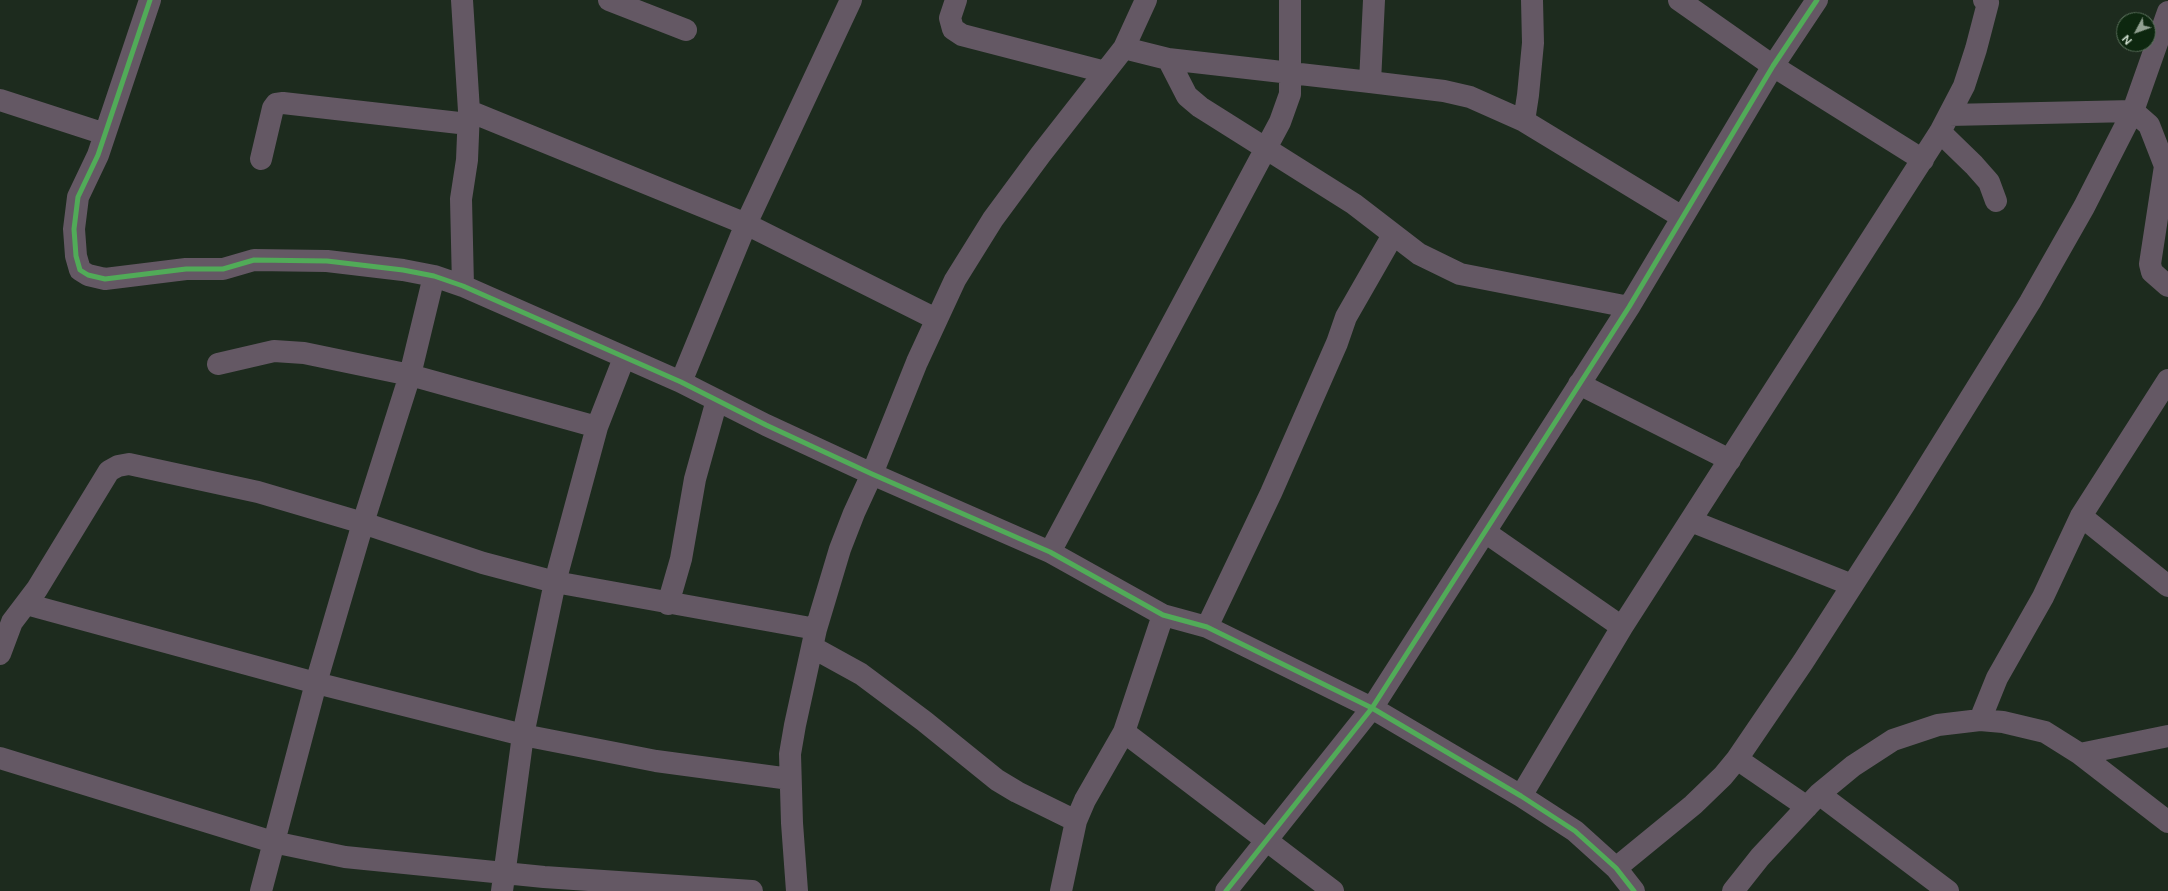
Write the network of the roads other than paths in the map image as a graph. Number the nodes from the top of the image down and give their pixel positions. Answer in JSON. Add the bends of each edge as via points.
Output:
{"nodes":[{"id":1,"x":150,"y":0,"type":"edge"},
{"id":2,"x":462,"y":0,"type":"edge"},
{"id":3,"x":609,"y":0,"type":"edge"},
{"id":4,"x":851,"y":0,"type":"edge"},
{"id":5,"x":956,"y":0,"type":"edge"},
{"id":6,"x":1146,"y":0,"type":"edge"},
{"id":7,"x":1290,"y":0,"type":"edge"},
{"id":8,"x":1374,"y":0,"type":"edge"},
{"id":9,"x":1532,"y":0,"type":"edge"},
{"id":10,"x":1679,"y":0,"type":"edge"},
{"id":11,"x":1817,"y":0,"type":"edge"},
{"id":12,"x":1987,"y":1,"type":"edge"},
{"id":13,"x":2168,"y":12,"type":"edge"},
{"id":14,"x":686,"y":30,"type":"dead end"},
{"id":15,"x":1124,"y":48,"type":"junction"},
{"id":16,"x":1168,"y":59,"type":"junction"},
{"id":17,"x":1773,"y":66,"type":"junction"},
{"id":18,"x":1105,"y":72,"type":"junction"},
{"id":19,"x":1290,"y":73,"type":"junction"},
{"id":20,"x":1370,"y":82,"type":"junction"},
{"id":21,"x":0,"y":100,"type":"edge"},
{"id":22,"x":2133,"y":111,"type":"junction"},
{"id":23,"x":469,"y":117,"type":"junction"},
{"id":24,"x":1524,"y":121,"type":"junction"},
{"id":25,"x":1944,"y":124,"type":"junction"},
{"id":26,"x":2159,"y":126,"type":"edge"},
{"id":27,"x":105,"y":134,"type":"junction"},
{"id":28,"x":1267,"y":147,"type":"junction"},
{"id":29,"x":261,"y":159,"type":"dead end"},
{"id":30,"x":1923,"y":160,"type":"junction"},
{"id":31,"x":1996,"y":201,"type":"dead end"},
{"id":32,"x":1682,"y":217,"type":"junction"},
{"id":33,"x":746,"y":224,"type":"junction"},
{"id":34,"x":1393,"y":235,"type":"junction"},
{"id":35,"x":434,"y":276,"type":"junction"},
{"id":36,"x":463,"y":286,"type":"junction"},
{"id":37,"x":2168,"y":286,"type":"edge"},
{"id":38,"x":1629,"y":306,"type":"junction"},
{"id":39,"x":936,"y":319,"type":"junction"},
{"id":40,"x":624,"y":358,"type":"junction"},
{"id":41,"x":218,"y":364,"type":"dead end"},
{"id":42,"x":410,"y":375,"type":"junction"},
{"id":43,"x":2168,"y":380,"type":"edge"},
{"id":44,"x":681,"y":382,"type":"junction"},
{"id":45,"x":1579,"y":384,"type":"junction"},
{"id":46,"x":717,"y":400,"type":"junction"},
{"id":47,"x":596,"y":427,"type":"junction"},
{"id":48,"x":1730,"y":460,"type":"junction"},
{"id":49,"x":872,"y":474,"type":"junction"},
{"id":50,"x":2081,"y":516,"type":"junction"},
{"id":51,"x":1691,"y":521,"type":"junction"},
{"id":52,"x":363,"y":523,"type":"junction"},
{"id":53,"x":1485,"y":532,"type":"junction"},
{"id":54,"x":1050,"y":552,"type":"junction"},
{"id":55,"x":555,"y":582,"type":"junction"},
{"id":56,"x":1852,"y":585,"type":"junction"},
{"id":57,"x":2168,"y":586,"type":"edge"},
{"id":58,"x":26,"y":604,"type":"junction"},
{"id":59,"x":668,"y":604,"type":"junction"},
{"id":60,"x":1162,"y":616,"type":"junction"},
{"id":61,"x":6,"y":620,"type":"edge"},
{"id":62,"x":1207,"y":627,"type":"junction"},
{"id":63,"x":1622,"y":627,"type":"junction"},
{"id":64,"x":814,"y":638,"type":"junction"},
{"id":65,"x":0,"y":654,"type":"edge"},
{"id":66,"x":316,"y":683,"type":"junction"},
{"id":67,"x":1372,"y":708,"type":"junction"},
{"id":68,"x":1980,"y":720,"type":"junction"},
{"id":69,"x":1124,"y":732,"type":"junction"},
{"id":70,"x":523,"y":735,"type":"junction"},
{"id":71,"x":2168,"y":736,"type":"edge"},
{"id":72,"x":2080,"y":754,"type":"junction"},
{"id":73,"x":0,"y":758,"type":"edge"},
{"id":74,"x":1737,"y":759,"type":"junction"},
{"id":75,"x":790,"y":779,"type":"junction"},
{"id":76,"x":1521,"y":796,"type":"junction"},
{"id":77,"x":1813,"y":801,"type":"junction"},
{"id":78,"x":1076,"y":821,"type":"junction"},
{"id":79,"x":2168,"y":822,"type":"edge"},
{"id":80,"x":1266,"y":839,"type":"junction"},
{"id":81,"x":273,"y":842,"type":"junction"},
{"id":82,"x":1616,"y":868,"type":"junction"},
{"id":83,"x":504,"y":882,"type":"edge"},
{"id":84,"x":261,"y":891,"type":"edge"},
{"id":85,"x":752,"y":891,"type":"edge"},
{"id":86,"x":798,"y":891,"type":"edge"},
{"id":87,"x":1061,"y":891,"type":"edge"},
{"id":88,"x":1226,"y":891,"type":"edge"},
{"id":89,"x":1333,"y":891,"type":"edge"},
{"id":90,"x":1634,"y":891,"type":"edge"},
{"id":91,"x":1733,"y":891,"type":"edge"},
{"id":92,"x":1948,"y":891,"type":"edge"}],
"edges":[{"from":1,"to":27,"type":"street"},
{"from":2,"to":23,"type":"street"},
{"from":3,"to":14,"type":"street"},
{"from":4,"to":33,"type":"street"},
{"from":5,"to":18,"type":"street","via":[[950,18],[953,29],[962,35]]},
{"from":6,"to":15,"type":"street"},
{"from":7,"to":19,"type":"street"},
{"from":8,"to":20,"type":"street"},
{"from":9,"to":24,"type":"street","via":[[1533,43]]},
{"from":10,"to":17,"type":"street"},
{"from":11,"to":17,"type":"street"},
{"from":12,"to":25,"type":"street","via":[[1964,86]]},
{"from":13,"to":22,"type":"street"},
{"from":15,"to":16,"type":"street"},
{"from":15,"to":18,"type":"street"},
{"from":16,"to":19,"type":"street"},
{"from":16,"to":28,"type":"street","via":[[1187,96],[1200,107]]},
{"from":17,"to":30,"type":"street"},
{"from":17,"to":32,"type":"street"},
{"from":18,"to":39,"type":"street","via":[[993,220],[956,280]]},
{"from":19,"to":20,"type":"street"},
{"from":19,"to":28,"type":"street","via":[[1290,94]]},
{"from":20,"to":24,"type":"street","via":[[1444,91],[1470,97]]},
{"from":21,"to":27,"type":"street"},
{"from":22,"to":25,"type":"street"},
{"from":22,"to":26,"type":"street"},
{"from":22,"to":56,"type":"street","via":[[2084,207],[2030,302]]},
{"from":23,"to":29,"type":"street","via":[[276,104]]},
{"from":23,"to":33,"type":"street"},
{"from":23,"to":36,"type":"street","via":[[462,199]]},
{"from":24,"to":32,"type":"street"},
{"from":25,"to":30,"type":"street"},
{"from":25,"to":31,"type":"street","via":[[1989,182]]},
{"from":26,"to":37,"type":"street","via":[[2165,166],[2150,264],[2152,272]]},
{"from":27,"to":35,"type":"street","via":[[78,197],[74,229],[80,270],[88,276],[106,279],[186,270],[223,269],[254,260],[327,261]]},
{"from":28,"to":34,"type":"street","via":[[1354,204]]},
{"from":28,"to":54,"type":"street"},
{"from":30,"to":48,"type":"street"},
{"from":32,"to":38,"type":"street"},
{"from":33,"to":39,"type":"street"},
{"from":33,"to":44,"type":"street"},
{"from":34,"to":38,"type":"street","via":[[1419,254],[1460,274]]},
{"from":34,"to":62,"type":"street","via":[[1346,317],[1337,344]]},
{"from":35,"to":36,"type":"street"},
{"from":35,"to":42,"type":"street"},
{"from":36,"to":40,"type":"street"},
{"from":38,"to":45,"type":"street"},
{"from":39,"to":49,"type":"street"},
{"from":40,"to":44,"type":"street"},
{"from":40,"to":47,"type":"street"},
{"from":41,"to":42,"type":"street","via":[[274,351],[304,353]]},
{"from":42,"to":47,"type":"street"},
{"from":42,"to":52,"type":"street"},
{"from":43,"to":50,"type":"street"},
{"from":44,"to":46,"type":"street"},
{"from":45,"to":48,"type":"street"},
{"from":45,"to":53,"type":"street"},
{"from":46,"to":49,"type":"street"},
{"from":46,"to":59,"type":"street","via":[[695,479],[681,559]]},
{"from":47,"to":55,"type":"street"},
{"from":48,"to":51,"type":"street"},
{"from":49,"to":54,"type":"street"},
{"from":49,"to":64,"type":"street","via":[[840,549]]},
{"from":50,"to":57,"type":"street"},
{"from":50,"to":68,"type":"street","via":[[2043,597],[1997,678]]},
{"from":51,"to":56,"type":"street"},
{"from":51,"to":63,"type":"street"},
{"from":52,"to":55,"type":"street","via":[[483,563]]},
{"from":52,"to":58,"type":"street","via":[[258,492],[129,464],[118,466],[109,471]]},
{"from":52,"to":66,"type":"street"},
{"from":53,"to":63,"type":"street"},
{"from":53,"to":67,"type":"street"},
{"from":54,"to":60,"type":"street"},
{"from":55,"to":59,"type":"street"},
{"from":55,"to":70,"type":"street"},
{"from":56,"to":74,"type":"street"},
{"from":58,"to":61,"type":"street"},
{"from":58,"to":66,"type":"street"},
{"from":59,"to":64,"type":"street"},
{"from":60,"to":62,"type":"street"},
{"from":60,"to":69,"type":"street"},
{"from":61,"to":65,"type":"street"},
{"from":62,"to":67,"type":"street"},
{"from":63,"to":76,"type":"street"},
{"from":64,"to":75,"type":"street","via":[[794,725]]},
{"from":64,"to":78,"type":"street","via":[[997,780]]},
{"from":66,"to":70,"type":"street"},
{"from":66,"to":81,"type":"street"},
{"from":67,"to":76,"type":"street"},
{"from":67,"to":80,"type":"street"},
{"from":68,"to":72,"type":"street","via":[[2003,722],[2045,732]]},
{"from":68,"to":77,"type":"street","via":[[1938,725],[1893,740],[1853,766]]},
{"from":69,"to":78,"type":"street","via":[[1085,800]]},
{"from":69,"to":80,"type":"street"},
{"from":70,"to":75,"type":"street","via":[[656,761]]},
{"from":70,"to":83,"type":"street"},
{"from":71,"to":72,"type":"street"},
{"from":72,"to":79,"type":"street"},
{"from":73,"to":81,"type":"street"},
{"from":74,"to":77,"type":"street"},
{"from":74,"to":82,"type":"street","via":[[1693,805]]},
{"from":75,"to":86,"type":"street"},
{"from":76,"to":82,"type":"street","via":[[1575,831]]},
{"from":77,"to":91,"type":"street","via":[[1760,857]]},
{"from":77,"to":92,"type":"street"},
{"from":78,"to":87,"type":"street"},
{"from":80,"to":88,"type":"street"},
{"from":80,"to":89,"type":"street"},
{"from":81,"to":83,"type":"street","via":[[345,857]]},
{"from":81,"to":84,"type":"street"},
{"from":82,"to":90,"type":"street"},
{"from":83,"to":85,"type":"street"}]}
